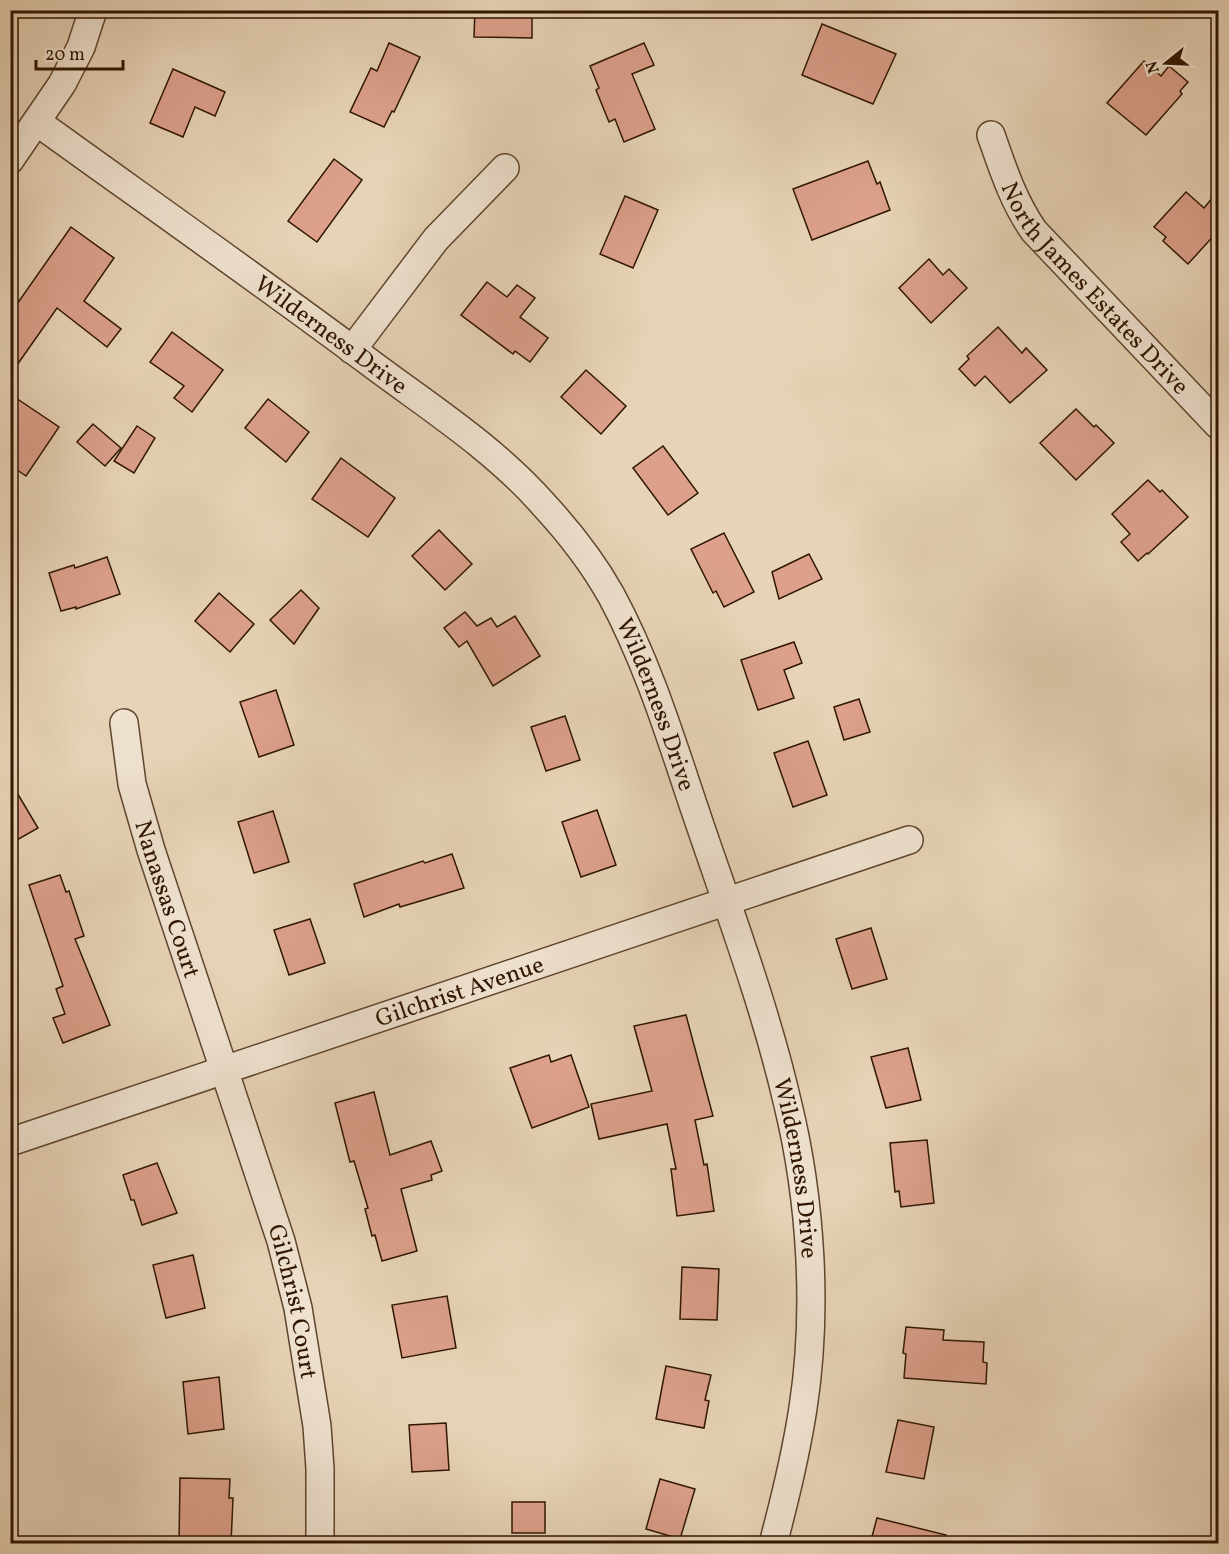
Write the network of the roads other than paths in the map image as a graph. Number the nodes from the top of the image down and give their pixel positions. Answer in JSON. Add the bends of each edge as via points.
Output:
{"nodes":[{"id":1,"x":93,"y":10,"type":"edge"},
{"id":2,"x":37,"y":122,"type":"junction"},
{"id":3,"x":991,"y":135,"type":"dead end"},
{"id":4,"x":10,"y":160,"type":"edge"},
{"id":5,"x":505,"y":168,"type":"dead end"},
{"id":6,"x":352,"y":350,"type":"junction"},
{"id":7,"x":1218,"y":425,"type":"edge"},
{"id":8,"x":124,"y":723,"type":"dead end"},
{"id":9,"x":909,"y":840,"type":"dead end"},
{"id":10,"x":726,"y":901,"type":"junction"},
{"id":11,"x":225,"y":1070,"type":"junction"},
{"id":12,"x":10,"y":1142,"type":"edge"},
{"id":13,"x":320,"y":1544,"type":"edge"},
{"id":14,"x":773,"y":1544,"type":"edge"}],
"edges":[{"from":1,"to":2,"type":"street","via":[[81,47]]},
{"from":2,"to":4,"type":"street"},
{"from":2,"to":6,"type":"street","name":"Wilderness Drive"},
{"from":3,"to":7,"type":"street","name":"North James Estates Drive","via":[[1012,193],[1034,231]]},
{"from":5,"to":6,"type":"street","via":[[436,239]]},
{"from":6,"to":10,"type":"street","name":"Wilderness Drive","via":[[490,452],[579,546],[634,641]]},
{"from":8,"to":11,"type":"street","name":"Nanassas Court","via":[[132,784],[151,850]]},
{"from":9,"to":10,"type":"street","name":"Gilchrist Avenue"},
{"from":10,"to":11,"type":"street","name":"Gilchrist Avenue"},
{"from":10,"to":14,"type":"street","name":"Wilderness Drive","via":[[763,1011],[789,1106],[809,1245],[810,1330],[804,1405]]},
{"from":11,"to":12,"type":"street","name":"Gilchrist Avenue"},
{"from":11,"to":13,"type":"street","name":"Gilchrist Court","via":[[281,1242],[298,1308],[317,1426]]}]}
